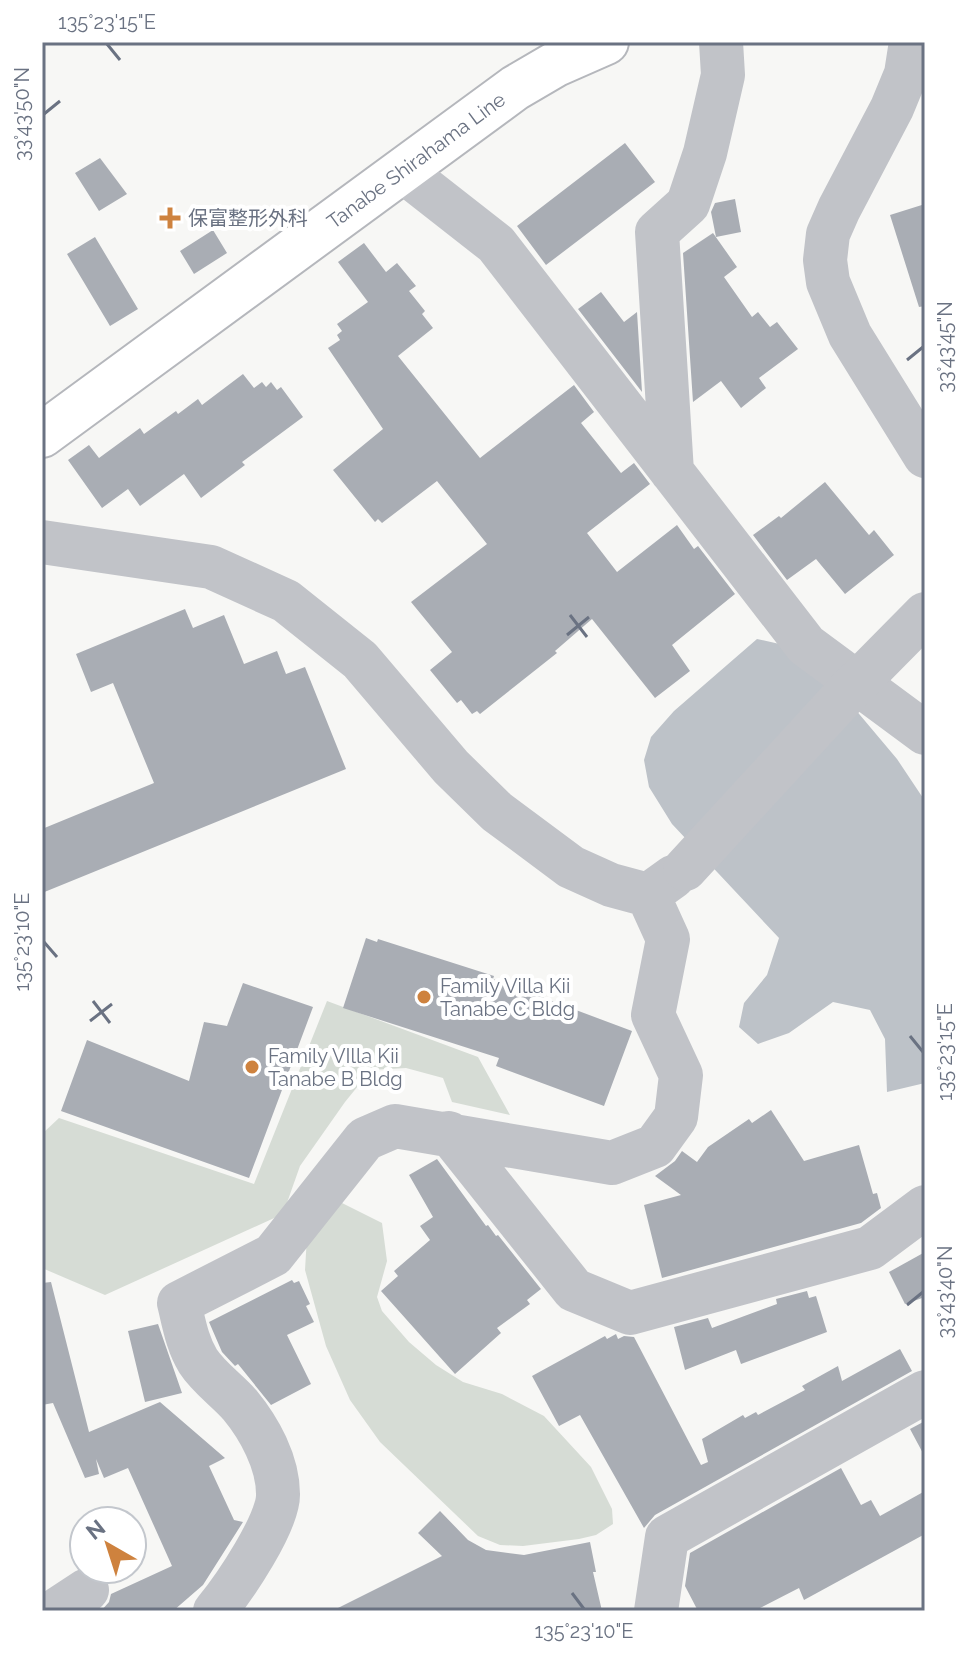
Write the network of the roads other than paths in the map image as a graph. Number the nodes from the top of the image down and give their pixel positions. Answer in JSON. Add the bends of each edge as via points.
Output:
{"nodes":[{"id":1,"x":606,"y":42,"type":"edge"},
{"id":2,"x":721,"y":42,"type":"edge"},
{"id":3,"x":911,"y":42,"type":"edge"},
{"id":4,"x":404,"y":172,"type":"junction"},
{"id":5,"x":42,"y":435,"type":"edge"},
{"id":6,"x":925,"y":456,"type":"edge"},
{"id":7,"x":672,"y":472,"type":"junction"},
{"id":8,"x":42,"y":542,"type":"edge"},
{"id":9,"x":925,"y":614,"type":"edge"},
{"id":10,"x":925,"y":733,"type":"edge"},
{"id":11,"x":648,"y":895,"type":"junction"},
{"id":12,"x":449,"y":1133,"type":"junction"},
{"id":13,"x":925,"y":1207,"type":"edge"},
{"id":14,"x":925,"y":1392,"type":"edge"},
{"id":15,"x":215,"y":1611,"type":"edge"},
{"id":16,"x":656,"y":1611,"type":"edge"}],
"edges":[{"from":1,"to":4,"type":"main road","name":"Tanabe Shirahama Line","via":[[515,88]]},
{"from":2,"to":7,"type":"street","via":[[723,75],[688,204],[657,232]]},
{"from":3,"to":6,"type":"street","via":[[906,74],[828,234],[825,260],[828,282],[850,335]]},
{"from":4,"to":5,"type":"main road","name":"Tanabe Shirahama Line"},
{"from":4,"to":7,"type":"street","via":[[496,244]]},
{"from":7,"to":10,"type":"street","via":[[806,645]]},
{"from":8,"to":11,"type":"street","via":[[211,567],[286,601],[360,660],[451,767],[497,812],[571,867]]},
{"from":9,"to":11,"type":"street","bridge":true,"via":[[685,869]]},
{"from":11,"to":12,"type":"street","via":[[668,939],[653,1015],[681,1075],[676,1117],[655,1146],[612,1163]]},
{"from":12,"to":13,"type":"street","via":[[574,1290],[630,1313],[870,1248]]},
{"from":12,"to":15,"type":"street","via":[[395,1126],[365,1139],[273,1255],[179,1303],[199,1363],[257,1428],[279,1495],[269,1525]]},
{"from":14,"to":16,"type":"street","via":[[667,1537]]}]}
